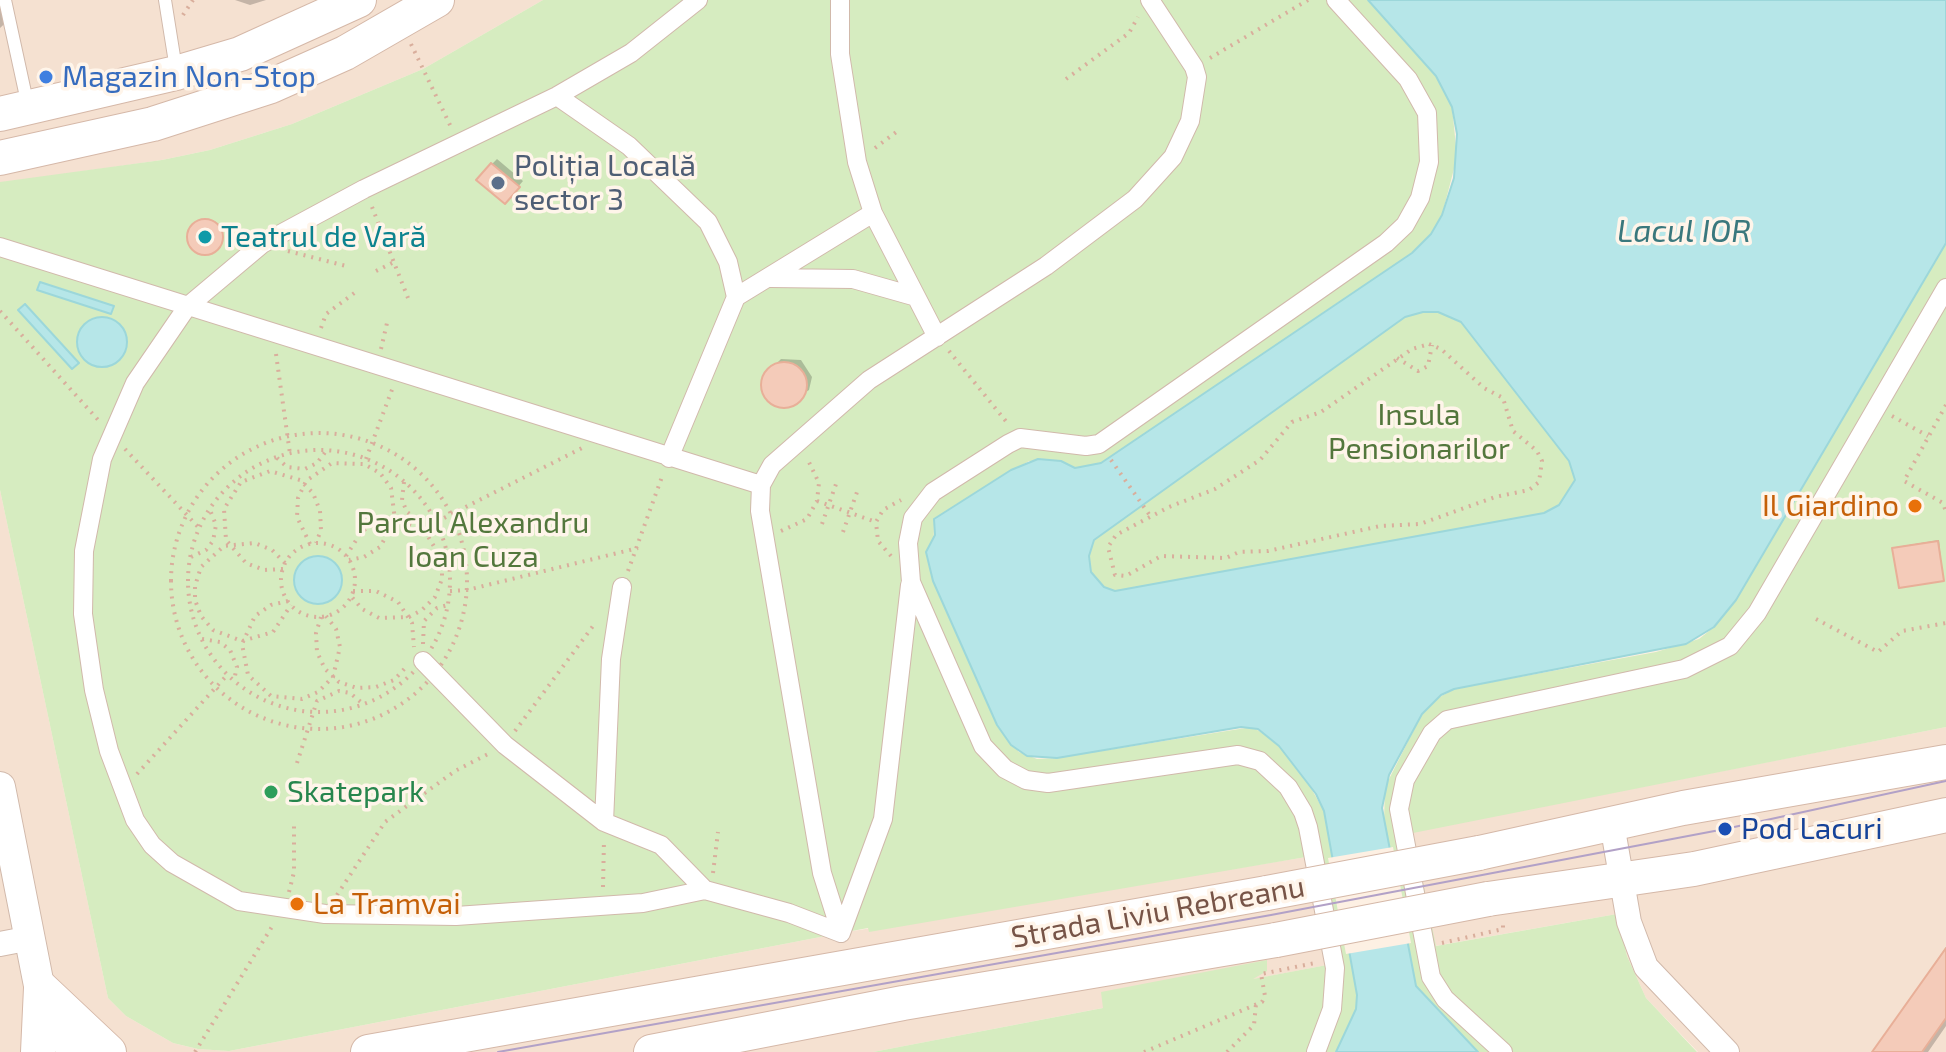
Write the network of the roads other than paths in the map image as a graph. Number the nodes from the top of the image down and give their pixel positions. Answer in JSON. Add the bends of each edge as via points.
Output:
{"nodes":[{"id":1,"x":5,"y":0,"type":"edge"},
{"id":2,"x":165,"y":0,"type":"edge"},
{"id":3,"x":359,"y":0,"type":"edge"},
{"id":4,"x":437,"y":0,"type":"edge"},
{"id":5,"x":698,"y":0,"type":"edge"},
{"id":6,"x":840,"y":0,"type":"edge"},
{"id":7,"x":1336,"y":0,"type":"edge"},
{"id":8,"x":1147,"y":4,"type":"edge"},
{"id":9,"x":176,"y":73,"type":"junction"},
{"id":10,"x":557,"y":96,"type":"junction"},
{"id":11,"x":14,"y":111,"type":"edge"},
{"id":12,"x":0,"y":158,"type":"edge"},
{"id":13,"x":873,"y":213,"type":"junction"},
{"id":14,"x":0,"y":247,"type":"edge"},
{"id":15,"x":771,"y":278,"type":"junction"},
{"id":16,"x":1946,"y":288,"type":"edge"},
{"id":17,"x":913,"y":296,"type":"junction"},
{"id":18,"x":736,"y":297,"type":"junction"},
{"id":19,"x":187,"y":307,"type":"junction"},
{"id":20,"x":937,"y":337,"type":"junction"},
{"id":21,"x":669,"y":458,"type":"junction"},
{"id":22,"x":761,"y":485,"type":"junction"},
{"id":23,"x":911,"y":582,"type":"junction"},
{"id":24,"x":622,"y":587,"type":"road end"},
{"id":25,"x":422,"y":660,"type":"road end"},
{"id":26,"x":1946,"y":762,"type":"edge"},
{"id":27,"x":0,"y":787,"type":"edge"},
{"id":28,"x":1946,"y":815,"type":"edge"},
{"id":29,"x":604,"y":822,"type":"junction"},
{"id":30,"x":1612,"y":824,"type":"junction"},
{"id":31,"x":1621,"y":880,"type":"junction"},
{"id":32,"x":708,"y":890,"type":"junction"},
{"id":33,"x":841,"y":933,"type":"junction"},
{"id":34,"x":31,"y":938,"type":"junction"},
{"id":35,"x":0,"y":944,"type":"edge"},
{"id":36,"x":41,"y":988,"type":"junction"},
{"id":37,"x":38,"y":1052,"type":"edge"},
{"id":38,"x":51,"y":1052,"type":"edge"},
{"id":39,"x":72,"y":1052,"type":"edge"},
{"id":40,"x":109,"y":1052,"type":"edge"},
{"id":41,"x":368,"y":1052,"type":"edge"},
{"id":42,"x":651,"y":1052,"type":"edge"},
{"id":43,"x":1316,"y":1052,"type":"edge"},
{"id":44,"x":1503,"y":1052,"type":"edge"},
{"id":45,"x":1727,"y":1052,"type":"edge"}],
"edges":[{"from":1,"to":11,"type":"lane"},
{"from":2,"to":9,"type":"lane"},
{"from":3,"to":9,"type":"main road","via":[[275,40]]},
{"from":4,"to":12,"type":"main road","via":[[345,53],[230,101]]},
{"from":5,"to":10,"type":"street","via":[[631,53]]},
{"from":6,"to":13,"type":"street","via":[[840,54],[857,162]]},
{"from":7,"to":23,"type":"street","via":[[1408,79],[1427,113],[1429,162],[1420,198],[1405,225],[1099,444],[1020,438],[927,498],[909,530]]},
{"from":8,"to":20,"type":"street","via":[[1197,77],[1190,121],[1173,157],[1135,199],[1046,266]]},
{"from":9,"to":11,"type":"main road"},
{"from":10,"to":18,"type":"street","via":[[629,146],[708,222],[728,262]]},
{"from":10,"to":19,"type":"street","via":[[262,244]]},
{"from":13,"to":15,"type":"street"},
{"from":13,"to":17,"type":"street"},
{"from":14,"to":19,"type":"street"},
{"from":15,"to":17,"type":"street","via":[[853,279]]},
{"from":15,"to":18,"type":"street"},
{"from":16,"to":44,"type":"street","via":[[1757,613],[1730,646],[1676,671],[1457,716],[1432,733],[1405,780],[1399,809],[1424,947],[1431,977],[1445,999]]},
{"from":17,"to":20,"type":"street"},
{"from":18,"to":21,"type":"street"},
{"from":19,"to":21,"type":"street"},
{"from":19,"to":32,"type":"street","via":[[135,383],[111,434],[86,538],[83,614],[94,690],[122,791],[152,845],[172,863],[239,901],[325,914],[456,916],[603,907],[659,902]]},
{"from":20,"to":22,"type":"street","via":[[869,380],[792,445]]},
{"from":21,"to":22,"type":"street"},
{"from":22,"to":33,"type":"street","via":[[763,533],[822,873]]},
{"from":23,"to":33,"type":"street","via":[[883,819]]},
{"from":23,"to":43,"type":"street","via":[[983,746],[1015,775],[1048,783],[1238,755],[1269,768],[1288,787],[1303,812],[1333,960],[1332,1009]]},
{"from":24,"to":29,"type":"street","via":[[611,659]]},
{"from":25,"to":29,"type":"street","via":[[505,745]]},
{"from":26,"to":30,"type":"main road","name":"Strada Liviu Rebreanu"},
{"from":27,"to":34,"type":"street"},
{"from":28,"to":31,"type":"main road","name":"Strada Liviu Rebreanu"},
{"from":29,"to":32,"type":"street","via":[[661,845]]},
{"from":30,"to":31,"type":"street"},
{"from":30,"to":41,"type":"main road","name":"Strada Liviu Rebreanu","bridge":true,"via":[[1267,893]]},
{"from":31,"to":42,"type":"main road","name":"Strada Liviu Rebreanu","bridge":true,"via":[[1488,899]]},
{"from":31,"to":45,"type":"street","via":[[1633,939],[1646,967]]},
{"from":32,"to":33,"type":"street"},
{"from":34,"to":35,"type":"street"},
{"from":34,"to":36,"type":"street"},
{"from":36,"to":37,"type":"main road"},
{"from":36,"to":38,"type":"street"},
{"from":36,"to":39,"type":"street"},
{"from":36,"to":40,"type":"main road"}]}
